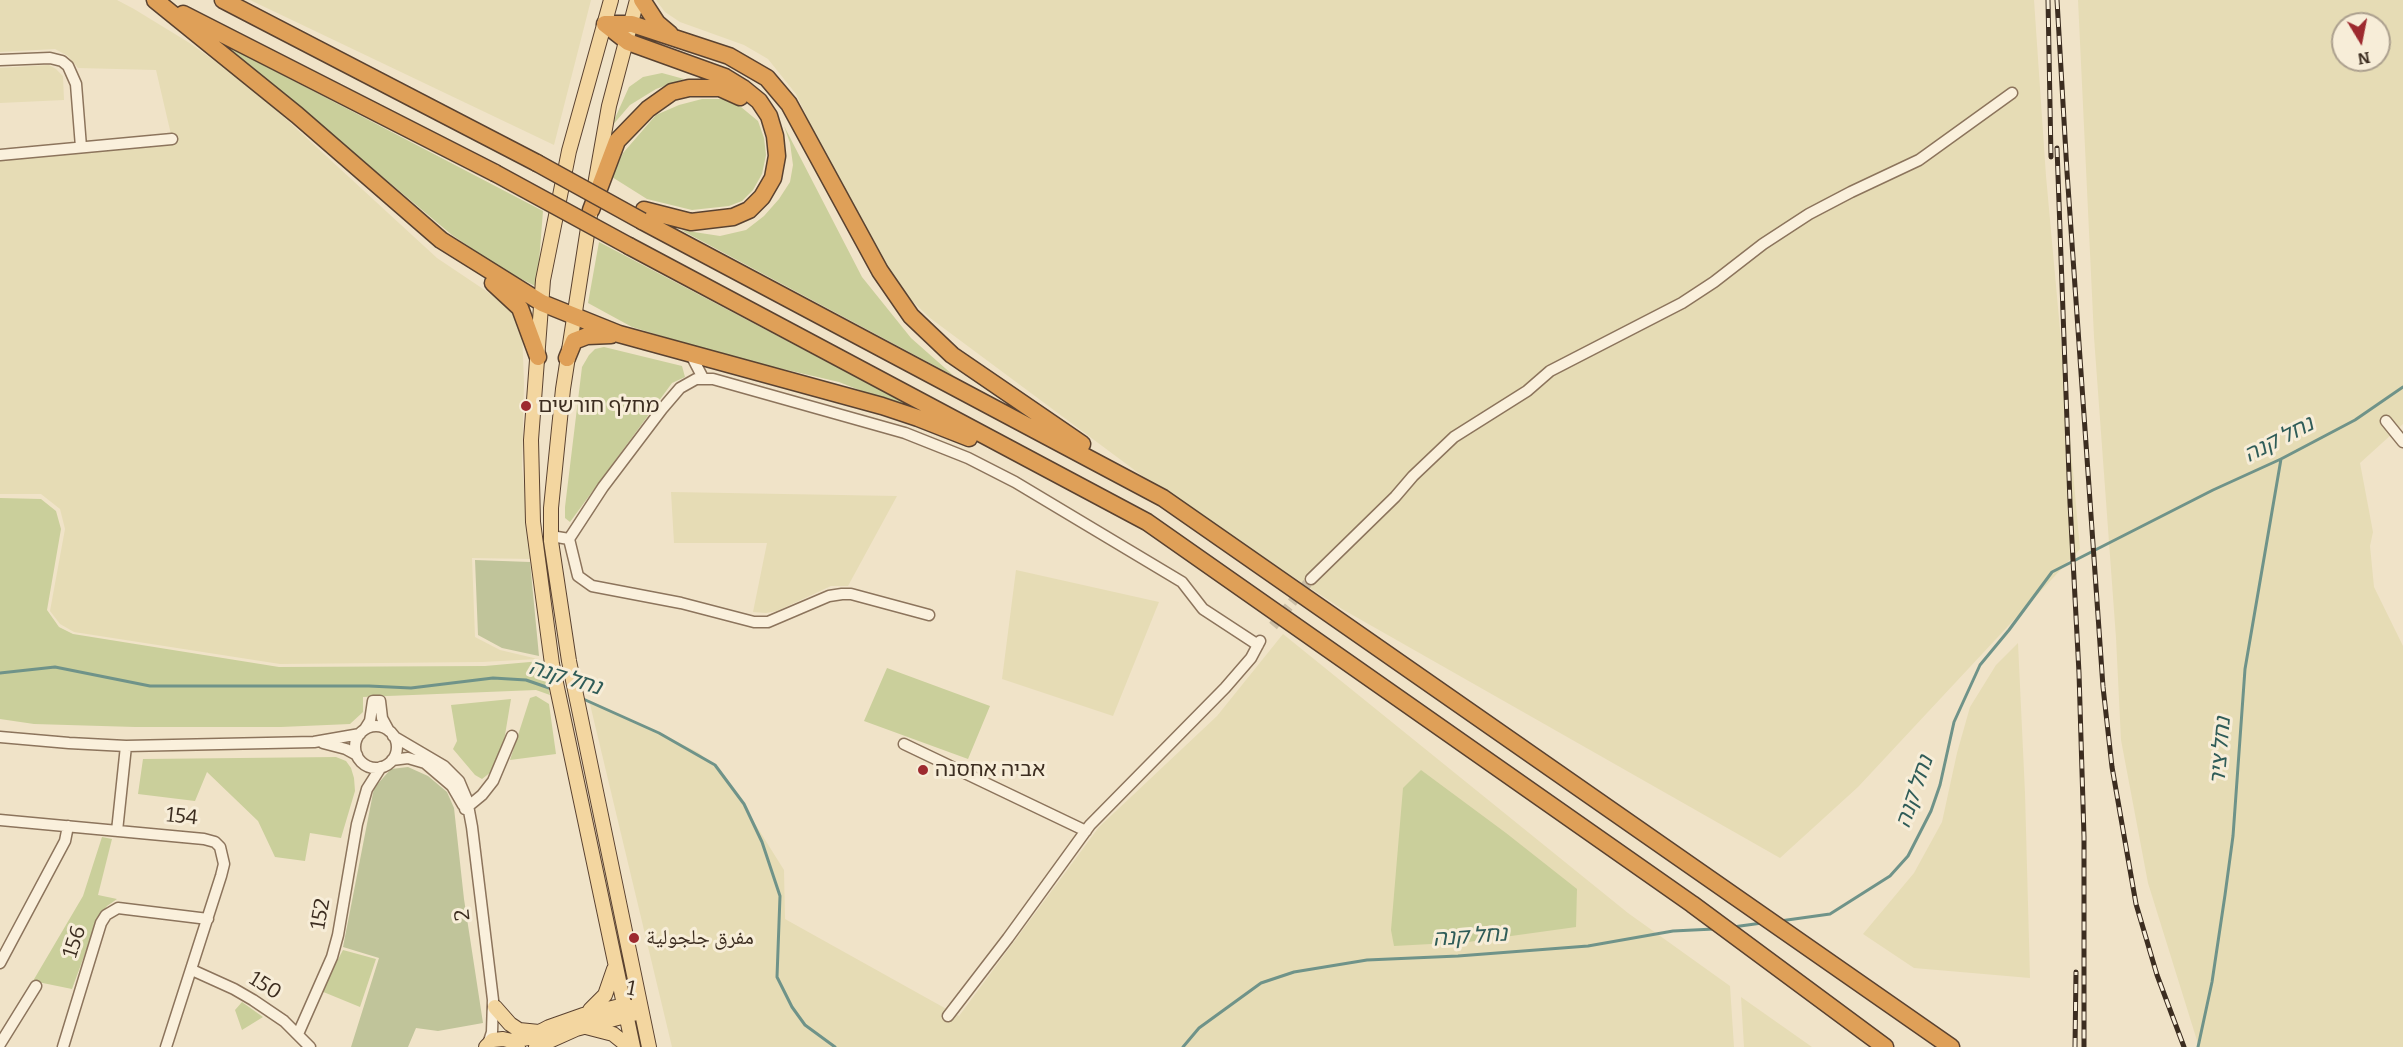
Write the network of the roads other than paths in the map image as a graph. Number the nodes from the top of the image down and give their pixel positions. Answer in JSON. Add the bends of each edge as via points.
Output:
{"nodes":[{"id":1,"x":155,"y":0,"type":"edge"},
{"id":2,"x":223,"y":0,"type":"edge"},
{"id":3,"x":611,"y":0,"type":"edge"},
{"id":4,"x":637,"y":0,"type":"edge"},
{"id":5,"x":642,"y":0,"type":"edge"},
{"id":6,"x":605,"y":24,"type":"junction"},
{"id":7,"x":632,"y":24,"type":"junction"},
{"id":8,"x":678,"y":40,"type":"junction"},
{"id":9,"x":628,"y":42,"type":"junction"},
{"id":10,"x":0,"y":60,"type":"edge"},
{"id":11,"x":2012,"y":93,"type":"dead end"},
{"id":12,"x":775,"y":136,"type":"junction"},
{"id":13,"x":172,"y":139,"type":"dead end"},
{"id":14,"x":81,"y":147,"type":"junction"},
{"id":15,"x":0,"y":155,"type":"edge"},
{"id":16,"x":591,"y":210,"type":"junction"},
{"id":17,"x":643,"y":215,"type":"junction"},
{"id":18,"x":441,"y":240,"type":"junction"},
{"id":19,"x":542,"y":303,"type":"junction"},
{"id":20,"x":573,"y":317,"type":"junction"},
{"id":21,"x":619,"y":334,"type":"junction"},
{"id":22,"x":691,"y":355,"type":"junction"},
{"id":23,"x":538,"y":357,"type":"junction"},
{"id":24,"x":567,"y":358,"type":"junction"},
{"id":25,"x":703,"y":378,"type":"junction"},
{"id":26,"x":2386,"y":421,"type":"dead end"},
{"id":27,"x":2403,"y":442,"type":"edge"},
{"id":28,"x":1163,"y":498,"type":"junction"},
{"id":29,"x":1147,"y":522,"type":"junction"},
{"id":30,"x":551,"y":536,"type":"junction"},
{"id":31,"x":569,"y":539,"type":"junction"},
{"id":32,"x":1311,"y":579,"type":"tunnel mouth"},
{"id":33,"x":929,"y":615,"type":"dead end"},
{"id":34,"x":363,"y":732,"type":"junction"},
{"id":35,"x":391,"y":734,"type":"junction"},
{"id":36,"x":512,"y":736,"type":"dead end"},
{"id":37,"x":0,"y":737,"type":"edge"},
{"id":38,"x":314,"y":742,"type":"junction"},
{"id":39,"x":904,"y":744,"type":"dead end"},
{"id":40,"x":126,"y":746,"type":"junction"},
{"id":41,"x":359,"y":759,"type":"junction"},
{"id":42,"x":392,"y":760,"type":"junction"},
{"id":43,"x":381,"y":767,"type":"junction"},
{"id":44,"x":364,"y":796,"type":"junction"},
{"id":45,"x":467,"y":808,"type":"junction"},
{"id":46,"x":0,"y":820,"type":"edge"},
{"id":47,"x":68,"y":826,"type":"junction"},
{"id":48,"x":117,"y":831,"type":"junction"},
{"id":49,"x":1086,"y":831,"type":"junction"},
{"id":50,"x":208,"y":919,"type":"junction"},
{"id":51,"x":615,"y":961,"type":"junction"},
{"id":52,"x":0,"y":963,"type":"edge"},
{"id":53,"x":192,"y":970,"type":"junction"},
{"id":54,"x":36,"y":986,"type":"dead end"},
{"id":55,"x":494,"y":1003,"type":"junction"},
{"id":56,"x":625,"y":1011,"type":"junction"},
{"id":57,"x":641,"y":1011,"type":"junction"},
{"id":58,"x":948,"y":1016,"type":"dead end"},
{"id":59,"x":582,"y":1021,"type":"junction"},
{"id":60,"x":541,"y":1032,"type":"junction"},
{"id":61,"x":297,"y":1034,"type":"junction"},
{"id":62,"x":513,"y":1043,"type":"edge"},
{"id":63,"x":0,"y":1044,"type":"edge"},
{"id":64,"x":487,"y":1046,"type":"edge"},
{"id":65,"x":63,"y":1047,"type":"edge"},
{"id":66,"x":166,"y":1047,"type":"edge"},
{"id":67,"x":310,"y":1047,"type":"edge"},
{"id":68,"x":536,"y":1047,"type":"edge"},
{"id":69,"x":631,"y":1047,"type":"edge"},
{"id":70,"x":649,"y":1047,"type":"edge"},
{"id":71,"x":1885,"y":1047,"type":"edge"},
{"id":72,"x":1951,"y":1047,"type":"edge"}],
"edges":[{"from":1,"to":18,"type":"highway","via":[[297,115]]},
{"from":1,"to":29,"type":"highway","bridge":true,"via":[[495,172]]},
{"from":2,"to":17,"type":"highway","bridge":true},
{"from":3,"to":6,"type":"main road"},
{"from":4,"to":7,"type":"main road"},
{"from":5,"to":8,"type":"highway","via":[[657,23]]},
{"from":6,"to":7,"type":"highway"},
{"from":6,"to":9,"type":"highway"},
{"from":6,"to":19,"type":"main road","via":[[569,151],[543,280]]},
{"from":7,"to":8,"type":"highway"},
{"from":7,"to":9,"type":"main road"},
{"from":8,"to":28,"type":"highway","via":[[729,56],[768,78],[806,134],[893,292],[911,316],[952,356]]},
{"from":9,"to":12,"type":"highway","via":[[725,77],[743,88],[759,101]]},
{"from":9,"to":16,"type":"main road","via":[[609,106]]},
{"from":10,"to":14,"type":"street","via":[[50,58],[68,66],[76,84]]},
{"from":11,"to":32,"type":"street","via":[[1919,160],[1809,214],[1682,303],[1550,371],[1527,391],[1454,437]]},
{"from":12,"to":16,"type":"highway","via":[[757,110],[734,93],[713,87],[672,92],[648,109],[617,141]]},
{"from":12,"to":17,"type":"highway","via":[[773,178],[749,210],[733,217],[691,222]]},
{"from":13,"to":14,"type":"street"},
{"from":14,"to":15,"type":"street"},
{"from":16,"to":20,"type":"main road"},
{"from":17,"to":28,"type":"highway"},
{"from":18,"to":19,"type":"highway"},
{"from":18,"to":23,"type":"highway","via":[[520,308]]},
{"from":19,"to":20,"type":"highway"},
{"from":19,"to":23,"type":"main road"},
{"from":20,"to":21,"type":"highway"},
{"from":20,"to":24,"type":"main road"},
{"from":21,"to":22,"type":"highway"},
{"from":21,"to":24,"type":"highway","via":[[574,341]]},
{"from":22,"to":25,"type":"street"},
{"from":22,"to":29,"type":"highway","via":[[918,418],[1001,452]]},
{"from":23,"to":51,"type":"main road","via":[[531,440],[533,522],[552,664]]},
{"from":24,"to":30,"type":"main road"},
{"from":25,"to":31,"type":"street","via":[[680,388],[662,409]]},
{"from":25,"to":49,"type":"street","via":[[905,433],[968,458],[1182,582],[1203,609],[1260,643],[1225,688]]},
{"from":26,"to":27,"type":"street"},
{"from":28,"to":72,"type":"highway"},
{"from":29,"to":71,"type":"highway","via":[[1692,904]]},
{"from":30,"to":31,"type":"street"},
{"from":30,"to":57,"type":"main road","via":[[569,661]]},
{"from":31,"to":33,"type":"street","via":[[578,576],[592,586],[754,622],[768,622],[842,594]]},
{"from":34,"to":35,"type":"street","via":[[378,727]]},
{"from":34,"to":35,"type":"street","via":[[370,721],[373,701],[380,701],[382,718]]},
{"from":34,"to":38,"type":"street"},
{"from":34,"to":41,"type":"street","via":[[355,744]]},
{"from":35,"to":42,"type":"street","via":[[396,751]]},
{"from":35,"to":45,"type":"street","name":"2","via":[[444,766],[459,781]]},
{"from":36,"to":45,"type":"street","via":[[493,781]]},
{"from":37,"to":40,"type":"street"},
{"from":38,"to":40,"type":"street"},
{"from":38,"to":41,"type":"street","via":[[334,745]]},
{"from":39,"to":49,"type":"street"},
{"from":40,"to":48,"type":"street"},
{"from":41,"to":43,"type":"street","via":[[371,768]]},
{"from":41,"to":44,"type":"street","name":"152","via":[[366,780]]},
{"from":42,"to":43,"type":"street"},
{"from":42,"to":45,"type":"street","name":"2","via":[[408,758],[434,769]]},
{"from":43,"to":44,"type":"street","name":"152"},
{"from":44,"to":61,"type":"street","name":"152","via":[[332,957]]},
{"from":45,"to":55,"type":"street","name":"2"},
{"from":46,"to":47,"type":"street","name":"154"},
{"from":47,"to":48,"type":"street","name":"154"},
{"from":47,"to":52,"type":"street","via":[[65,841]]},
{"from":48,"to":50,"type":"street","name":"154","via":[[215,842],[224,864]]},
{"from":49,"to":58,"type":"street"},
{"from":50,"to":53,"type":"street","name":"154"},
{"from":50,"to":65,"type":"street","name":"156","via":[[118,908],[106,915]]},
{"from":51,"to":56,"type":"main road"},
{"from":51,"to":59,"type":"main road","via":[[605,995]]},
{"from":53,"to":61,"type":"street","name":"150","via":[[234,989],[284,1021]]},
{"from":53,"to":66,"type":"street","name":"154"},
{"from":54,"to":63,"type":"street"},
{"from":55,"to":60,"type":"main road","via":[[519,1030]]},
{"from":55,"to":62,"type":"street","name":"2"},
{"from":55,"to":64,"type":"street","name":"2"},
{"from":56,"to":57,"type":"main road","name":"1"},
{"from":56,"to":59,"type":"main road","name":"1"},
{"from":56,"to":69,"type":"main road"},
{"from":57,"to":70,"type":"main road"},
{"from":59,"to":60,"type":"main road","name":"1"},
{"from":59,"to":68,"type":"main road","name":"1"},
{"from":59,"to":69,"type":"main road","via":[[613,1034]]},
{"from":60,"to":62,"type":"main road","name":"1"},
{"from":61,"to":67,"type":"street","name":"150"},
{"from":62,"to":64,"type":"main road","name":"1","via":[[500,1039]]}]}
